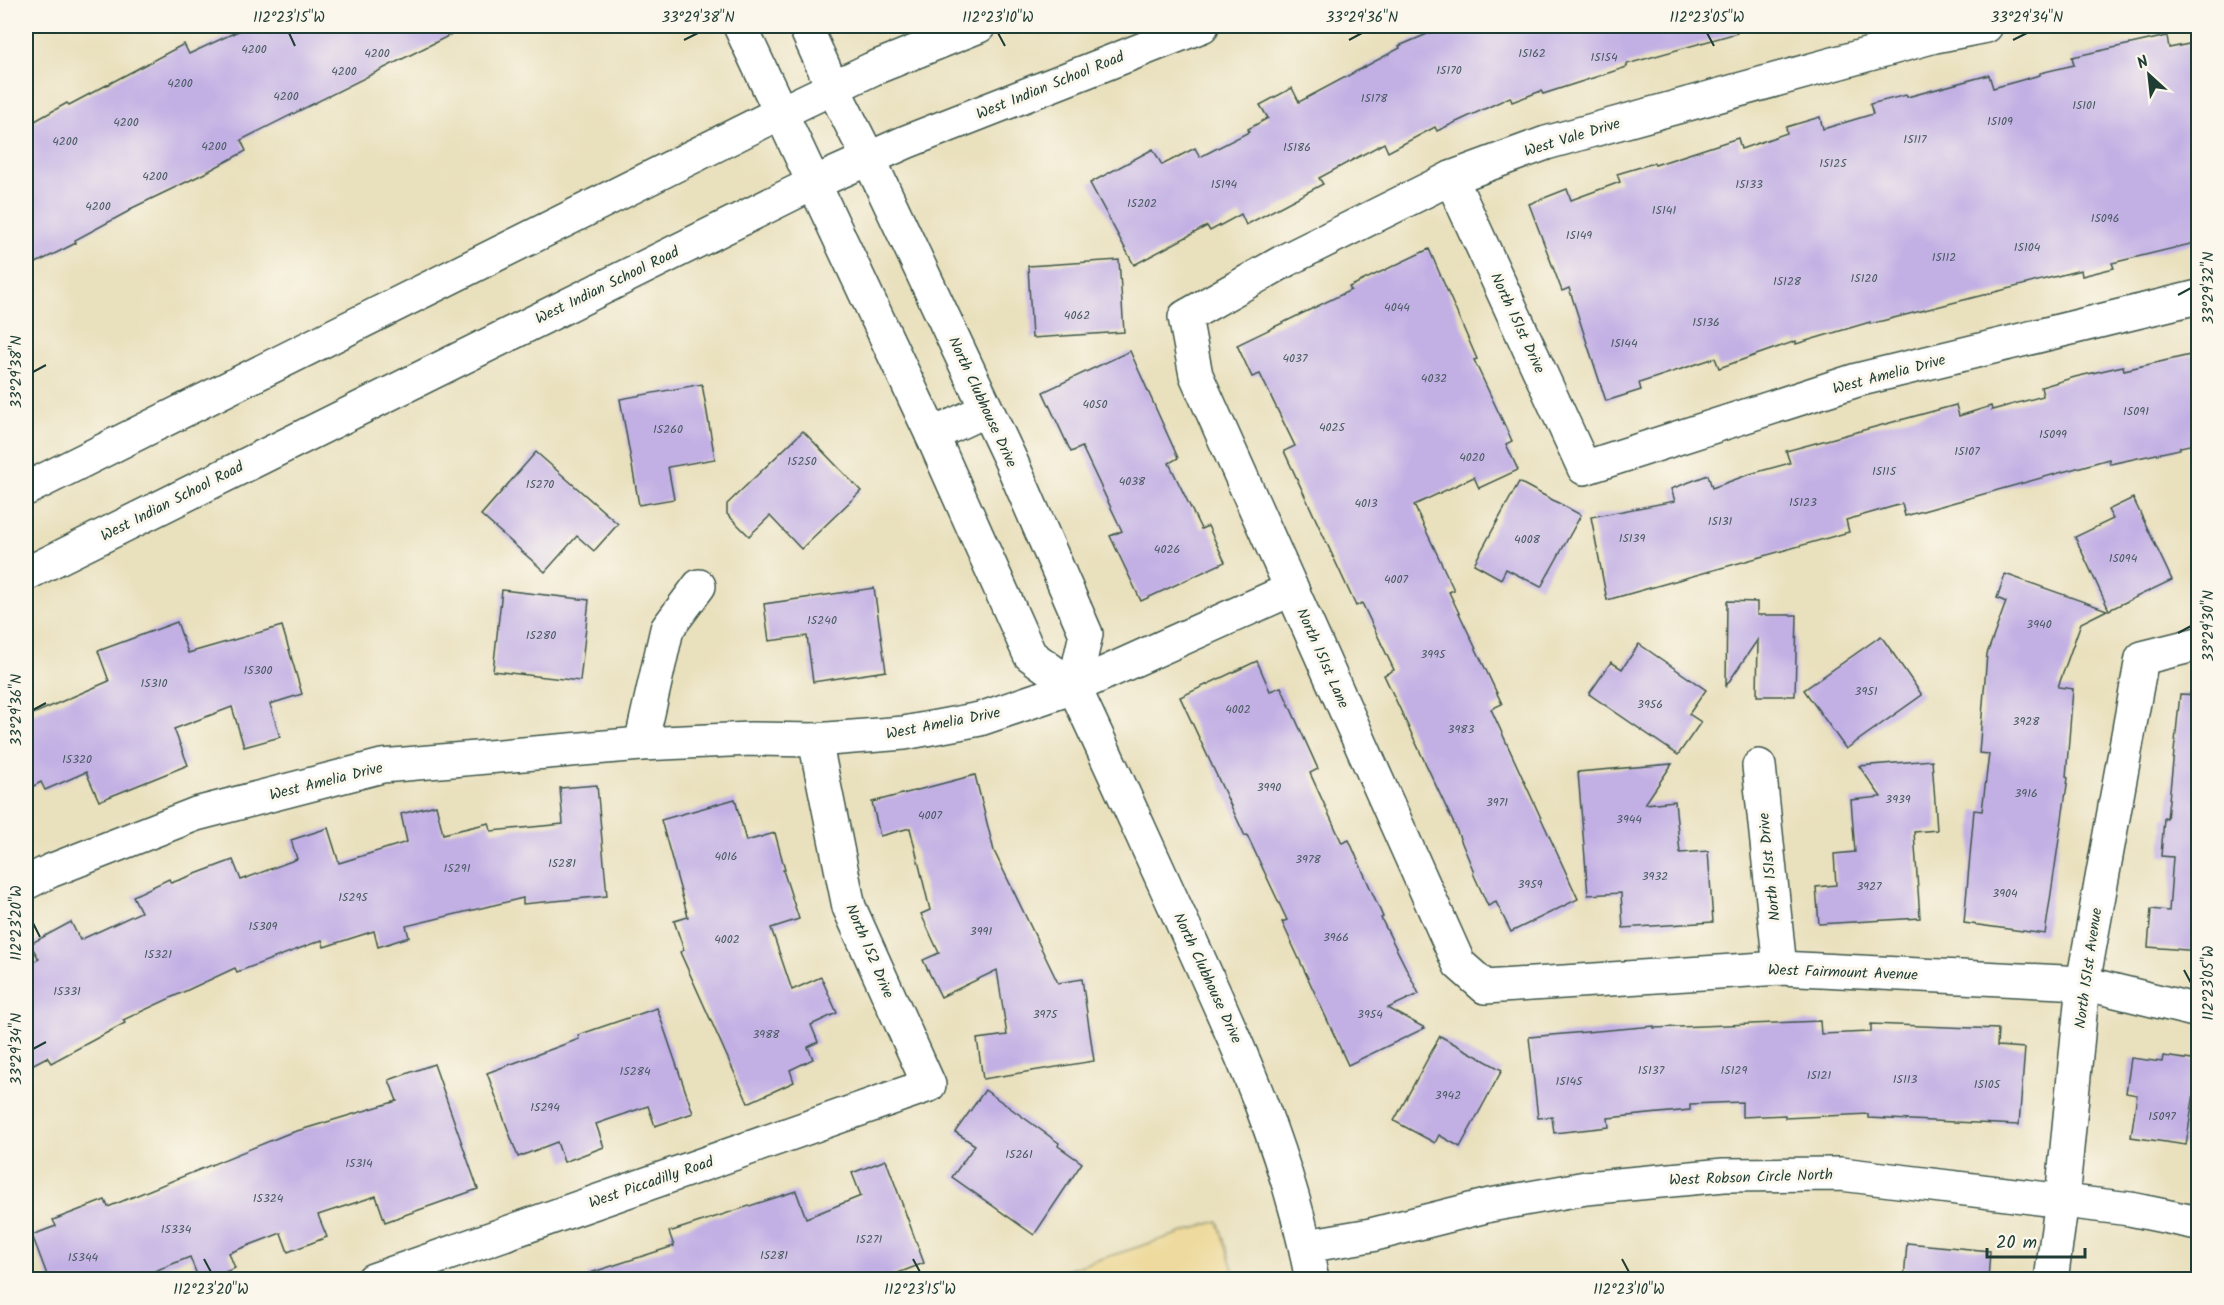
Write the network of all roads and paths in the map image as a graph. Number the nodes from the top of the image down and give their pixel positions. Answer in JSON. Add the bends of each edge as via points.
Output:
{"nodes":[{"id":1,"x":740,"y":26,"type":"edge"},
{"id":2,"x":805,"y":26,"type":"edge"},
{"id":3,"x":980,"y":26,"type":"edge"},
{"id":4,"x":1202,"y":26,"type":"edge"},
{"id":5,"x":1986,"y":26,"type":"edge"},
{"id":6,"x":833,"y":88,"type":"junction"},
{"id":7,"x":782,"y":112,"type":"junction"},
{"id":8,"x":869,"y":159,"type":"junction"},
{"id":9,"x":1451,"y":178,"type":"junction"},
{"id":10,"x":814,"y":183,"type":"junction"},
{"id":11,"x":2199,"y":297,"type":"edge"},
{"id":12,"x":1185,"y":317,"type":"joint"},
{"id":13,"x":986,"y":410,"type":"junction"},
{"id":14,"x":932,"y":435,"type":"junction"},
{"id":15,"x":1584,"y":468,"type":"joint"},
{"id":16,"x":26,"y":489,"type":"edge"},
{"id":17,"x":26,"y":574,"type":"edge"},
{"id":18,"x":699,"y":586,"type":"dead end"},
{"id":19,"x":1292,"y":589,"type":"junction"},
{"id":20,"x":2199,"y":645,"type":"edge"},
{"id":21,"x":1074,"y":687,"type":"junction"},
{"id":22,"x":815,"y":740,"type":"junction"},
{"id":23,"x":641,"y":744,"type":"junction"},
{"id":24,"x":1759,"y":766,"type":"dead end"},
{"id":25,"x":26,"y":884,"type":"edge"},
{"id":26,"x":1780,"y":968,"type":"junction"},
{"id":27,"x":2083,"y":982,"type":"junction"},
{"id":28,"x":1485,"y":987,"type":"joint"},
{"id":29,"x":2199,"y":1011,"type":"edge"},
{"id":30,"x":929,"y":1084,"type":"joint"},
{"id":31,"x":2062,"y":1200,"type":"junction"},
{"id":32,"x":2199,"y":1223,"type":"edge"},
{"id":33,"x":1306,"y":1246,"type":"junction"},
{"id":34,"x":373,"y":1280,"type":"edge"},
{"id":35,"x":1312,"y":1280,"type":"edge"},
{"id":36,"x":2050,"y":1280,"type":"edge"}],
"edges":[{"from":1,"to":7,"type":"street","name":"North Clubhouse Drive"},
{"from":2,"to":6,"type":"street","name":"North Clubhouse Drive"},
{"from":3,"to":6,"type":"street"},
{"from":4,"to":8,"type":"street","name":"West Indian School Road"},
{"from":5,"to":9,"type":"street","name":"West Vale Drive","via":[[1935,36],[1546,143]]},
{"from":6,"to":7,"type":"street"},
{"from":6,"to":8,"type":"street","name":"North Clubhouse Drive"},
{"from":7,"to":10,"type":"street","name":"North Clubhouse Drive"},
{"from":7,"to":16,"type":"street"},
{"from":8,"to":10,"type":"street","name":"West Indian School Road"},
{"from":8,"to":13,"type":"street","name":"North Clubhouse Drive"},
{"from":9,"to":12,"type":"street","name":"West Vale Drive","via":[[1286,260]]},
{"from":9,"to":15,"type":"street","name":"North 151st Drive"},
{"from":10,"to":14,"type":"street","name":"North Clubhouse Drive"},
{"from":10,"to":17,"type":"street","name":"West Indian School Road"},
{"from":11,"to":15,"type":"street","name":"West Amelia Drive","via":[[1857,380]]},
{"from":12,"to":19,"type":"street","name":"North 151st Lane","via":[[1196,375]]},
{"from":13,"to":14,"type":"street"},
{"from":13,"to":21,"type":"street","name":"North Clubhouse Drive","via":[[1086,634]]},
{"from":14,"to":21,"type":"street","name":"North Clubhouse Drive","via":[[1030,655]]},
{"from":18,"to":23,"type":"street","via":[[667,629]]},
{"from":19,"to":21,"type":"street","name":"West Amelia Drive"},
{"from":19,"to":28,"type":"street","name":"North 151st Lane","via":[[1459,964]]},
{"from":20,"to":27,"type":"street","name":"North 151st Avenue","via":[[2142,658]]},
{"from":21,"to":22,"type":"street","name":"West Amelia Drive","via":[[980,719],[904,733]]},
{"from":21,"to":33,"type":"street","name":"North Clubhouse Drive","via":[[1239,1045],[1285,1170]]},
{"from":22,"to":23,"type":"street","name":"West Amelia Drive"},
{"from":22,"to":30,"type":"street","name":"North 152 Drive","via":[[849,907]]},
{"from":23,"to":25,"type":"street","name":"West Amelia Drive","via":[[382,766],[196,814]]},
{"from":24,"to":26,"type":"street","name":"North 151st Drive"},
{"from":26,"to":27,"type":"street","name":"West Fairmount Avenue"},
{"from":26,"to":28,"type":"street","name":"West Fairmount Avenue"},
{"from":27,"to":29,"type":"street","name":"West Fairmount Avenue"},
{"from":27,"to":31,"type":"street","name":"North 151st Avenue"},
{"from":30,"to":34,"type":"street","name":"West Piccadilly Road"},
{"from":31,"to":32,"type":"street","name":"West Robson Circle North"},
{"from":31,"to":33,"type":"street","name":"West Robson Circle North","via":[[1841,1174],[1724,1175],[1586,1188],[1490,1204],[1371,1235]]},
{"from":31,"to":36,"type":"street","name":"North 151st Avenue"},
{"from":33,"to":35,"type":"street","name":"North Clubhouse Drive"}]}
